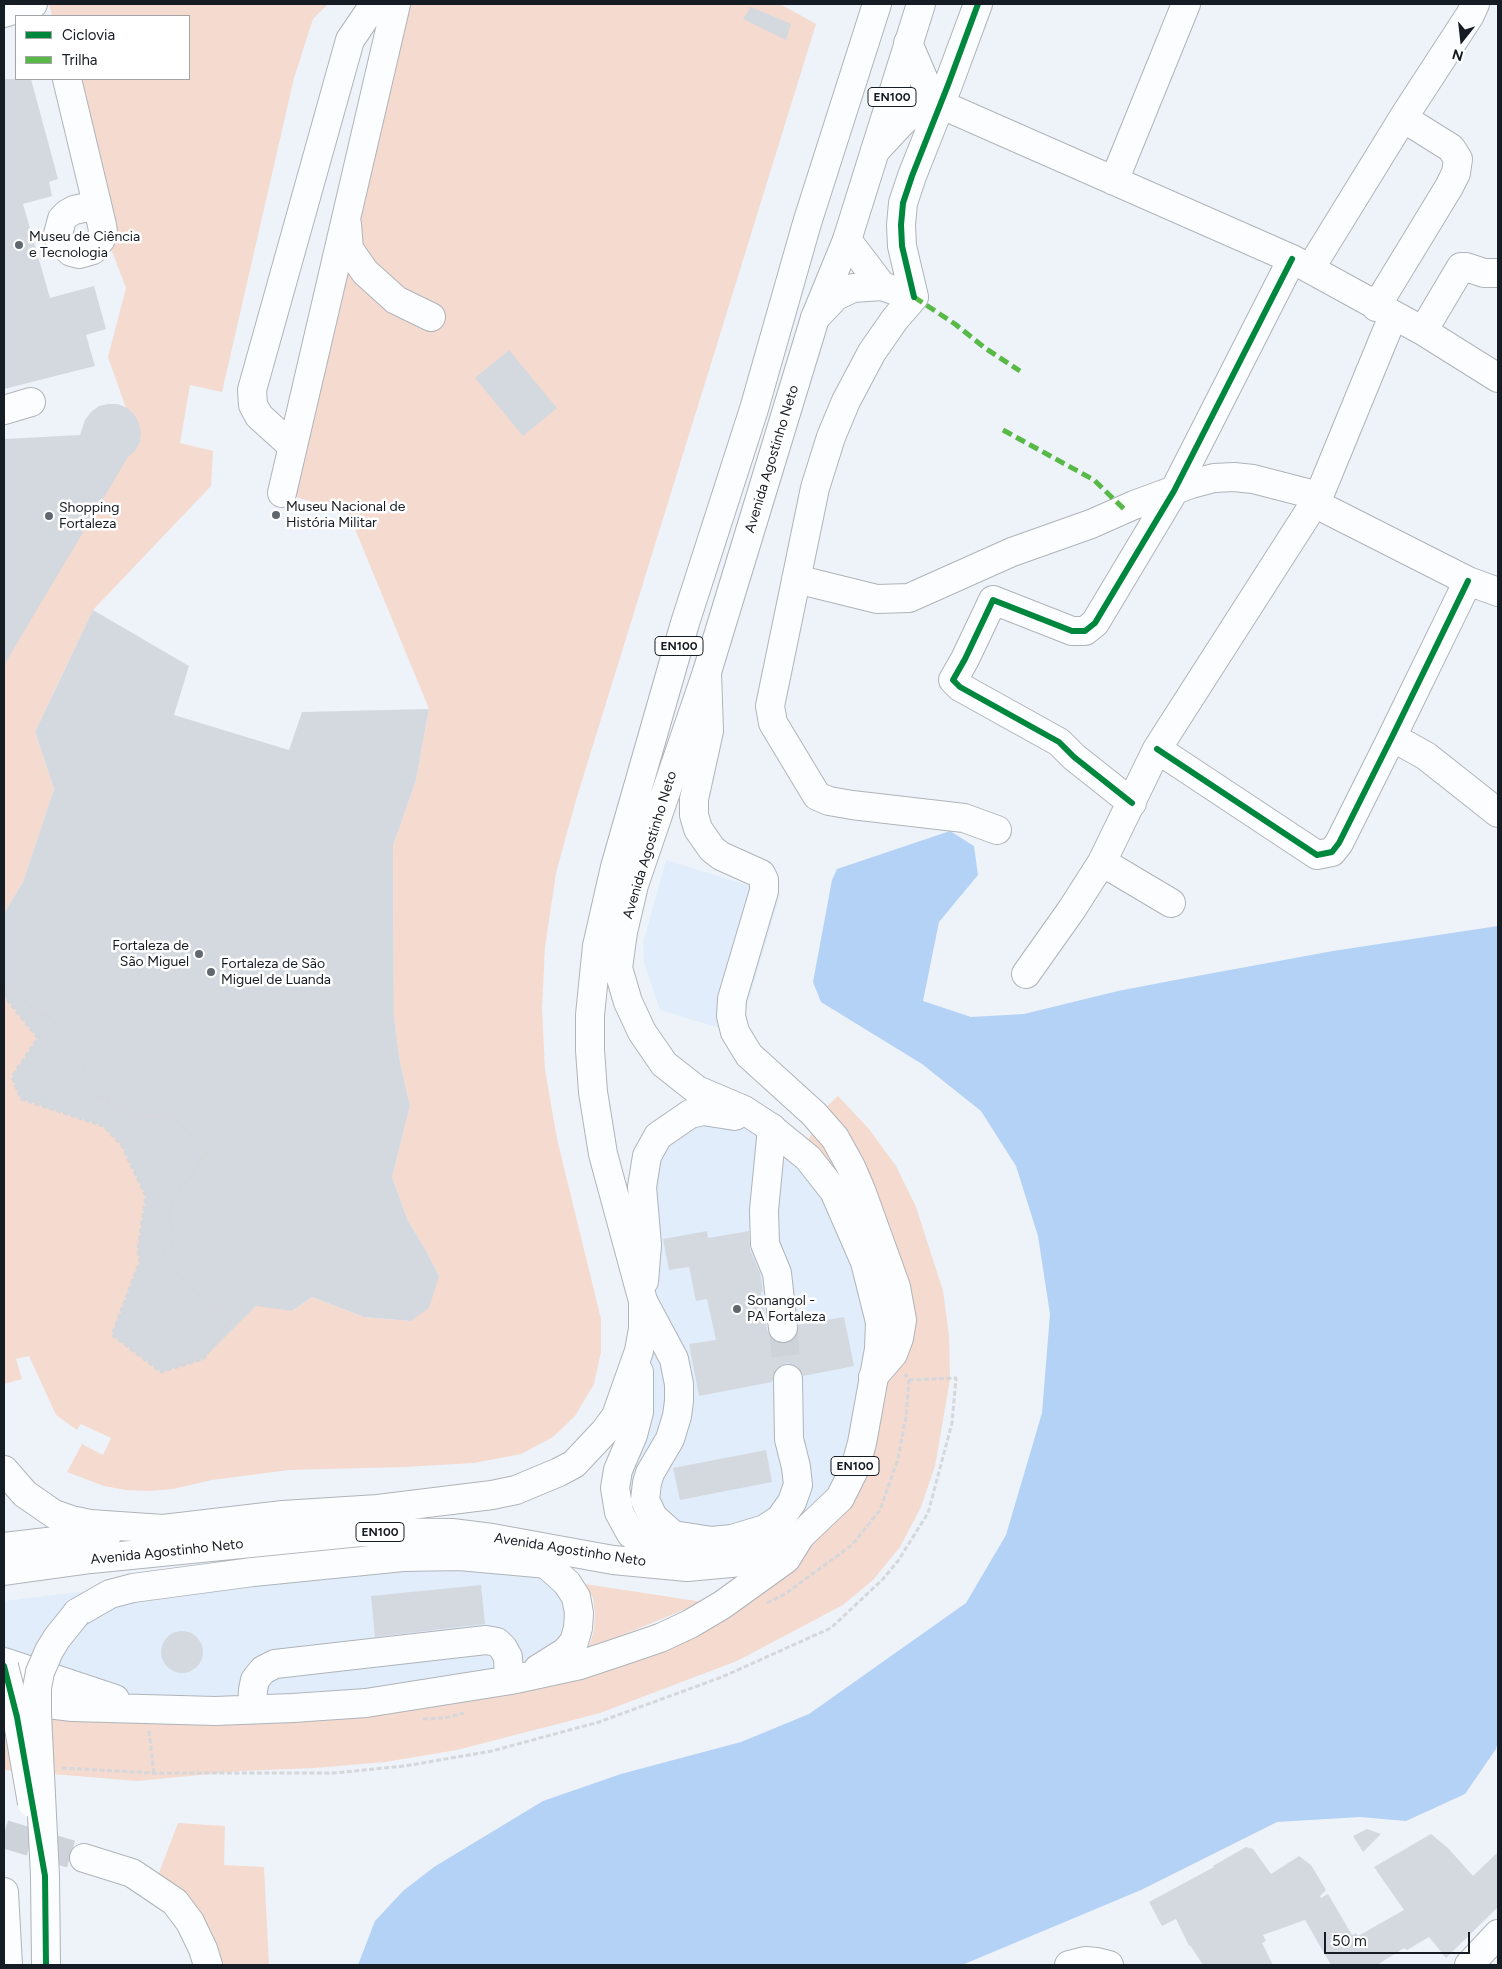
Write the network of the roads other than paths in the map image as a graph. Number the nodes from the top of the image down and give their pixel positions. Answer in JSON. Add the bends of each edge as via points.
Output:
{"nodes":[{"id":1,"x":34,"y":4,"type":"edge"},
{"id":2,"x":378,"y":4,"type":"edge"},
{"id":3,"x":396,"y":4,"type":"edge"},
{"id":4,"x":877,"y":4,"type":"edge"},
{"id":5,"x":921,"y":4,"type":"edge"},
{"id":6,"x":978,"y":4,"type":"edge"},
{"id":7,"x":1186,"y":4,"type":"edge"},
{"id":8,"x":1475,"y":4,"type":"edge"},
{"id":9,"x":4,"y":13,"type":"edge"},
{"id":10,"x":908,"y":44,"type":"junction"},
{"id":11,"x":66,"y":80,"type":"edge"},
{"id":12,"x":936,"y":103,"type":"junction"},
{"id":13,"x":1403,"y":118,"type":"junction"},
{"id":14,"x":875,"y":151,"type":"junction"},
{"id":15,"x":1114,"y":181,"type":"junction"},
{"id":16,"x":97,"y":205,"type":"dead end"},
{"id":17,"x":346,"y":218,"type":"junction"},
{"id":18,"x":847,"y":240,"type":"junction"},
{"id":19,"x":1301,"y":264,"type":"junction"},
{"id":20,"x":1498,"y":273,"type":"edge"},
{"id":21,"x":882,"y":286,"type":"junction"},
{"id":22,"x":914,"y":297,"type":"junction"},
{"id":23,"x":1384,"y":311,"type":"junction"},
{"id":24,"x":431,"y":317,"type":"dead end"},
{"id":25,"x":815,"y":318,"type":"junction"},
{"id":26,"x":1423,"y":332,"type":"junction"},
{"id":27,"x":1498,"y":378,"type":"edge"},
{"id":28,"x":292,"y":446,"type":"junction"},
{"id":29,"x":1174,"y":491,"type":"junction"},
{"id":30,"x":282,"y":493,"type":"dead end"},
{"id":31,"x":1316,"y":499,"type":"junction"},
{"id":32,"x":976,"y":568,"type":"junction"},
{"id":33,"x":796,"y":579,"type":"junction"},
{"id":34,"x":1468,"y":581,"type":"junction"},
{"id":35,"x":1498,"y":592,"type":"edge"},
{"id":36,"x":993,"y":600,"type":"junction"},
{"id":37,"x":707,"y":672,"type":"junction"},
{"id":38,"x":1392,"y":737,"type":"junction"},
{"id":39,"x":1157,"y":749,"type":"junction"},
{"id":40,"x":1132,"y":802,"type":"junction"},
{"id":41,"x":1498,"y":813,"type":"edge"},
{"id":42,"x":996,"y":830,"type":"dead end"},
{"id":43,"x":1102,"y":862,"type":"junction"},
{"id":44,"x":1171,"y":903,"type":"dead end"},
{"id":45,"x":1026,"y":974,"type":"dead end"},
{"id":46,"x":771,"y":1127,"type":"junction"},
{"id":47,"x":643,"y":1301,"type":"junction"},
{"id":48,"x":783,"y":1328,"type":"tunnel mouth"},
{"id":49,"x":639,"y":1351,"type":"junction"},
{"id":50,"x":873,"y":1377,"type":"junction"},
{"id":51,"x":788,"y":1379,"type":"tunnel mouth"},
{"id":52,"x":4,"y":1470,"type":"edge"},
{"id":53,"x":163,"y":1529,"type":"junction"},
{"id":54,"x":800,"y":1537,"type":"junction"},
{"id":55,"x":4,"y":1547,"type":"edge"},
{"id":56,"x":753,"y":1561,"type":"junction"},
{"id":57,"x":546,"y":1564,"type":"junction"},
{"id":58,"x":4,"y":1571,"type":"edge"},
{"id":59,"x":4,"y":1664,"type":"edge"},
{"id":60,"x":509,"y":1680,"type":"junction"},
{"id":61,"x":4,"y":1699,"type":"edge"},
{"id":62,"x":141,"y":1708,"type":"junction"},
{"id":63,"x":252,"y":1710,"type":"junction"},
{"id":64,"x":84,"y":1858,"type":"tunnel mouth"},
{"id":65,"x":45,"y":1876,"type":"junction"},
{"id":66,"x":4,"y":1892,"type":"edge"},
{"id":67,"x":1498,"y":1934,"type":"edge"},
{"id":68,"x":8,"y":1965,"type":"edge"},
{"id":69,"x":46,"y":1965,"type":"edge"},
{"id":70,"x":208,"y":1965,"type":"edge"},
{"id":71,"x":1069,"y":1965,"type":"edge"},
{"id":72,"x":1109,"y":1965,"type":"edge"},
{"id":73,"x":1469,"y":1965,"type":"edge"}],
"edges":[{"from":1,"to":9,"type":"street"},
{"from":2,"to":28,"type":"street","via":[[350,40],[252,390],[253,405],[259,416]]},
{"from":3,"to":17,"type":"street"},
{"from":4,"to":47,"type":"street","name":"Avenida Agostinho Neto","number":"EN100","via":[[807,223],[754,409],[685,623],[597,946],[590,1015],[593,1092],[603,1154]]},
{"from":5,"to":10,"type":"street","name":"Avenida Agostinho Neto","number":"EN100"},
{"from":6,"to":12,"type":"street"},
{"from":7,"to":15,"type":"street"},
{"from":8,"to":13,"type":"street"},
{"from":10,"to":12,"type":"street"},
{"from":10,"to":14,"type":"street","name":"Avenida Agostinho Neto","number":"EN100"},
{"from":11,"to":16,"type":"street"},
{"from":12,"to":14,"type":"street","via":[[918,109]]},
{"from":12,"to":15,"type":"street"},
{"from":12,"to":22,"type":"street","via":[[903,203],[902,246]]},
{"from":13,"to":19,"type":"street"},
{"from":13,"to":23,"type":"street","via":[[1451,148],[1458,159],[1456,173]]},
{"from":14,"to":18,"type":"street","name":"Avenida Agostinho Neto","number":"EN100"},
{"from":15,"to":19,"type":"street"},
{"from":17,"to":24,"type":"street","via":[[349,249],[365,272],[396,300]]},
{"from":17,"to":28,"type":"street"},
{"from":18,"to":21,"type":"street"},
{"from":18,"to":25,"type":"street","name":"Avenida Agostinho Neto","number":"EN100"},
{"from":19,"to":23,"type":"street"},
{"from":19,"to":29,"type":"street"},
{"from":20,"to":26,"type":"street","via":[[1461,267]]},
{"from":21,"to":22,"type":"street"},
{"from":21,"to":25,"type":"street","via":[[853,288],[836,296]]},
{"from":22,"to":33,"type":"street","via":[[872,352],[831,436],[815,488]]},
{"from":23,"to":26,"type":"street"},
{"from":23,"to":31,"type":"street"},
{"from":25,"to":37,"type":"street","name":"Avenida Agostinho Neto","number":"EN100"},
{"from":26,"to":27,"type":"street"},
{"from":28,"to":30,"type":"street"},
{"from":29,"to":31,"type":"street","via":[[1214,478],[1234,477],[1253,479]]},
{"from":29,"to":32,"type":"street"},
{"from":29,"to":36,"type":"street","via":[[1095,623],[1085,631],[1072,631]]},
{"from":31,"to":34,"type":"street"},
{"from":31,"to":39,"type":"street"},
{"from":32,"to":33,"type":"street","via":[[910,598],[877,600]]},
{"from":32,"to":36,"type":"street"},
{"from":33,"to":42,"type":"street","via":[[770,706],[773,723],[817,796],[852,805],[964,818]]},
{"from":34,"to":35,"type":"street"},
{"from":34,"to":38,"type":"street"},
{"from":36,"to":40,"type":"street","via":[[954,680],[960,688],[1059,742]]},
{"from":37,"to":46,"type":"street","name":"Avenida Agostinho Neto","number":"EN100","via":[[634,885],[618,968],[628,1002],[642,1032],[664,1064],[697,1090],[744,1110]]},
{"from":37,"to":50,"type":"street","via":[[708,731],[694,799],[694,815],[698,829],[710,847],[721,856],[761,874],[764,880],[764,892],[732,999],[731,1016],[735,1032],[749,1055],[814,1114],[835,1138],[861,1190],[896,1287],[902,1320],[900,1338],[893,1354]]},
{"from":38,"to":39,"type":"street","via":[[1339,843],[1332,852],[1317,855]]},
{"from":38,"to":41,"type":"street","via":[[1426,756]]},
{"from":39,"to":40,"type":"street"},
{"from":40,"to":43,"type":"street"},
{"from":43,"to":44,"type":"street"},
{"from":43,"to":45,"type":"street"},
{"from":46,"to":47,"type":"street","via":[[731,1115],[698,1111],[683,1117],[658,1136],[647,1156],[642,1187],[647,1245]]},
{"from":46,"to":48,"type":"street","via":[[764,1210],[765,1244],[776,1274]]},
{"from":46,"to":50,"type":"street","name":"Avenida Agostinho Neto","number":"EN100","via":[[808,1158],[834,1191],[865,1262],[880,1322]]},
{"from":47,"to":49,"type":"street","name":"Avenida Agostinho Neto","number":"EN100"},
{"from":47,"to":51,"type":"street","via":[[674,1359],[679,1384],[677,1416],[670,1439],[650,1474],[646,1500],[653,1517],[673,1536],[712,1541],[732,1538],[765,1529],[780,1519],[792,1502],[798,1485],[789,1439]]},
{"from":49,"to":53,"type":"street","name":"Avenida Agostinho Neto","number":"EN100","via":[[616,1416],[605,1431],[574,1464],[532,1485],[492,1495]]},
{"from":49,"to":56,"type":"street","via":[[639,1412],[618,1470],[615,1488],[619,1512],[632,1534],[666,1551],[686,1556]]},
{"from":50,"to":54,"type":"street","name":"Avenida Agostinho Neto","number":"EN100","via":[[862,1443],[848,1484],[840,1498]]},
{"from":52,"to":53,"type":"street","name":"Avenida Agostinho Neto","number":"EN100","via":[[25,1494],[54,1514],[90,1524]]},
{"from":53,"to":55,"type":"street"},
{"from":54,"to":56,"type":"street","name":"Avenida Agostinho Neto","number":"EN100"},
{"from":54,"to":60,"type":"street","via":[[786,1559],[690,1624],[660,1638],[580,1665]]},
{"from":56,"to":57,"type":"street","via":[[721,1574],[685,1576]]},
{"from":56,"to":58,"type":"street","name":"Avenida Agostinho Neto","number":"EN100","via":[[687,1567],[613,1560],[468,1535],[361,1532]]},
{"from":57,"to":60,"type":"street","via":[[567,1583],[576,1598],[579,1613],[574,1642],[546,1665]]},
{"from":57,"to":65,"type":"street","bridge":true,"via":[[459,1556],[412,1557],[253,1572],[133,1588],[110,1594],[77,1613],[49,1651],[40,1672],[38,1688]]},
{"from":59,"to":62,"type":"street"},
{"from":59,"to":65,"type":"street","bridge":true,"via":[[17,1717]]},
{"from":60,"to":63,"type":"street","via":[[366,1703]]},
{"from":60,"to":63,"type":"street","via":[[508,1657],[503,1648],[497,1642],[486,1640],[275,1664],[263,1670],[256,1680]]},
{"from":61,"to":62,"type":"street","via":[[73,1707]]},
{"from":62,"to":63,"type":"street"},
{"from":64,"to":70,"type":"street","via":[[132,1873],[175,1902],[190,1922]]},
{"from":65,"to":69,"type":"street"},
{"from":66,"to":68,"type":"street"},
{"from":67,"to":73,"type":"street"},
{"from":71,"to":72,"type":"street","via":[[1085,1962]]}]}
